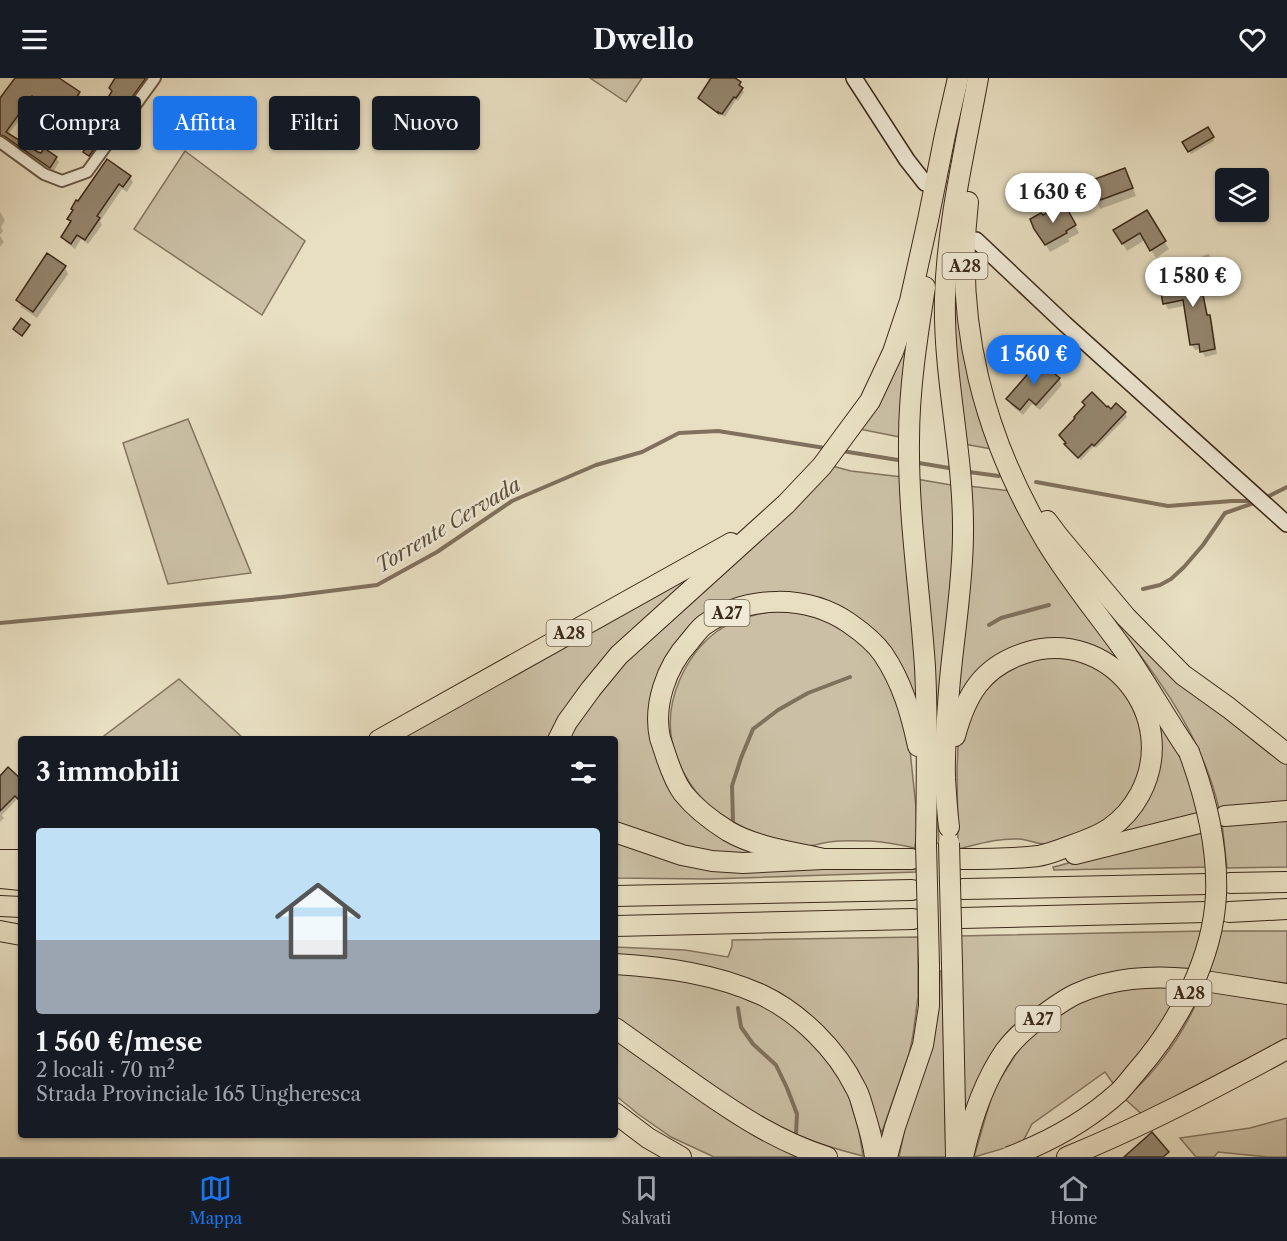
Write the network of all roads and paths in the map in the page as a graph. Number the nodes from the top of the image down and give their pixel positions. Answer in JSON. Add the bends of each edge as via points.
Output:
{"nodes":[{"id":1,"x":155,"y":78,"type":"edge"},
{"id":2,"x":854,"y":78,"type":"edge"},
{"id":3,"x":960,"y":78,"type":"edge"},
{"id":4,"x":978,"y":78,"type":"edge"},
{"id":5,"x":985,"y":78,"type":"edge"},
{"id":6,"x":0,"y":142,"type":"edge"},
{"id":7,"x":925,"y":183,"type":"dead end"},
{"id":8,"x":976,"y":240,"type":"dead end"},
{"id":9,"x":1026,"y":497,"type":"junction"},
{"id":10,"x":1284,"y":522,"type":"edge"},
{"id":11,"x":760,"y":528,"type":"junction"},
{"id":12,"x":386,"y":736,"type":"edge"},
{"id":13,"x":560,"y":736,"type":"edge"},
{"id":14,"x":1287,"y":754,"type":"edge"},
{"id":15,"x":1287,"y":811,"type":"edge"},
{"id":16,"x":1225,"y":816,"type":"dead end"},
{"id":17,"x":1203,"y":822,"type":"dead end"},
{"id":18,"x":618,"y":833,"type":"edge"},
{"id":19,"x":949,"y":835,"type":"junction"},
{"id":20,"x":926,"y":844,"type":"junction"},
{"id":21,"x":1041,"y":856,"type":"junction"},
{"id":22,"x":823,"y":859,"type":"junction"},
{"id":23,"x":912,"y":859,"type":"dead end"},
{"id":24,"x":960,"y":859,"type":"dead end"},
{"id":25,"x":0,"y":860,"type":"edge"},
{"id":26,"x":18,"y":861,"type":"edge"},
{"id":27,"x":0,"y":878,"type":"edge"},
{"id":28,"x":18,"y":880,"type":"edge"},
{"id":29,"x":1287,"y":882,"type":"edge"},
{"id":30,"x":1230,"y":883,"type":"dead end"},
{"id":31,"x":1208,"y":884,"type":"dead end"},
{"id":32,"x":963,"y":889,"type":"dead end"},
{"id":33,"x":912,"y":890,"type":"dead end"},
{"id":34,"x":618,"y":896,"type":"edge"},
{"id":35,"x":0,"y":906,"type":"edge"},
{"id":36,"x":18,"y":907,"type":"edge"},
{"id":37,"x":1287,"y":909,"type":"edge"},
{"id":38,"x":1206,"y":912,"type":"dead end"},
{"id":39,"x":1229,"y":912,"type":"dead end"},
{"id":40,"x":962,"y":918,"type":"dead end"},
{"id":41,"x":913,"y":919,"type":"dead end"},
{"id":42,"x":618,"y":926,"type":"edge"},
{"id":43,"x":0,"y":931,"type":"edge"},
{"id":44,"x":18,"y":934,"type":"edge"},
{"id":45,"x":618,"y":964,"type":"edge"},
{"id":46,"x":1189,"y":979,"type":"dead end"},
{"id":47,"x":1211,"y":982,"type":"dead end"},
{"id":48,"x":1287,"y":994,"type":"edge"},
{"id":49,"x":618,"y":1030,"type":"edge"},
{"id":50,"x":1287,"y":1049,"type":"edge"},
{"id":51,"x":618,"y":1115,"type":"edge"},
{"id":52,"x":681,"y":1157,"type":"edge"},
{"id":53,"x":827,"y":1157,"type":"edge"},
{"id":54,"x":875,"y":1157,"type":"edge"},
{"id":55,"x":887,"y":1157,"type":"edge"},
{"id":56,"x":956,"y":1157,"type":"edge"},
{"id":57,"x":963,"y":1157,"type":"edge"},
{"id":58,"x":1010,"y":1157,"type":"edge"},
{"id":59,"x":1067,"y":1157,"type":"edge"}],
"edges":[{"from":1,"to":6,"type":"street","via":[[87,172],[62,181],[44,174]]},
{"from":2,"to":7,"type":"main road"},
{"from":3,"to":11,"type":"highway","number":"A28","via":[[910,301],[893,352],[870,400],[851,428],[822,466]]},
{"from":3,"to":20,"type":"highway","number":"A28","via":[[915,350],[909,438],[925,667]]},
{"from":4,"to":19,"type":"highway","number":"A28","via":[[954,210],[945,298],[963,532],[945,777]]},
{"from":5,"to":9,"type":"highway","number":"A28","via":[[966,219],[966,298],[981,390],[991,423]]},
{"from":8,"to":10,"type":"main road"},
{"from":9,"to":14,"type":"highway","number":"A28","via":[[1126,617],[1183,675]]},
{"from":9,"to":58,"type":"highway","number":"A28","bridge":true,"via":[[1047,543],[1124,650],[1189,752],[1210,822],[1216,896],[1210,938],[1192,988],[1153,1053],[1120,1091],[1093,1112],[1034,1148]]},
{"from":11,"to":12,"type":"highway","number":"A28"},
{"from":11,"to":13,"type":"highway","number":"A28","via":[[619,655]]},
{"from":15,"to":16,"type":"highway"},
{"from":17,"to":21,"type":"highway","via":[[1079,854]]},
{"from":18,"to":22,"type":"highway","number":"A27","via":[[711,861]]},
{"from":19,"to":21,"type":"highway","via":[[953,742],[961,714],[975,688],[994,669],[1031,651],[1059,648],[1086,654],[1121,675],[1138,696],[1152,734],[1149,774],[1129,810],[1109,829]]},
{"from":19,"to":56,"type":"highway","bridge":true},
{"from":20,"to":22,"type":"highway","number":"A27","via":[[914,723],[906,697],[882,652],[836,614],[814,606],[789,601],[732,610],[703,626],[683,648],[667,675],[659,706],[660,738],[672,773],[682,792],[728,831],[751,842]]},
{"from":20,"to":55,"type":"highway","bridge":true,"via":[[929,1006],[923,1045]]},
{"from":21,"to":24,"type":"highway"},
{"from":22,"to":23,"type":"highway","number":"A27"},
{"from":25,"to":26,"type":"highway"},
{"from":27,"to":28,"type":"highway"},
{"from":29,"to":30,"type":"highway"},
{"from":31,"to":32,"type":"highway"},
{"from":33,"to":34,"type":"highway"},
{"from":35,"to":36,"type":"highway"},
{"from":37,"to":39,"type":"highway"},
{"from":38,"to":40,"type":"highway"},
{"from":41,"to":42,"type":"highway"},
{"from":43,"to":44,"type":"highway"},
{"from":45,"to":54,"type":"highway","via":[[689,972],[728,982],[763,995],[790,1012],[820,1037],[841,1062],[856,1088]]},
{"from":46,"to":57,"type":"highway","number":"A27","via":[[1144,978],[1104,984],[1049,1010],[1006,1050],[990,1076],[976,1108]]},
{"from":47,"to":48,"type":"highway"},
{"from":49,"to":53,"type":"highway","via":[[736,1114],[775,1136]]},
{"from":50,"to":59,"type":"highway","via":[[1199,1097]]},
{"from":51,"to":52,"type":"highway"}]}
